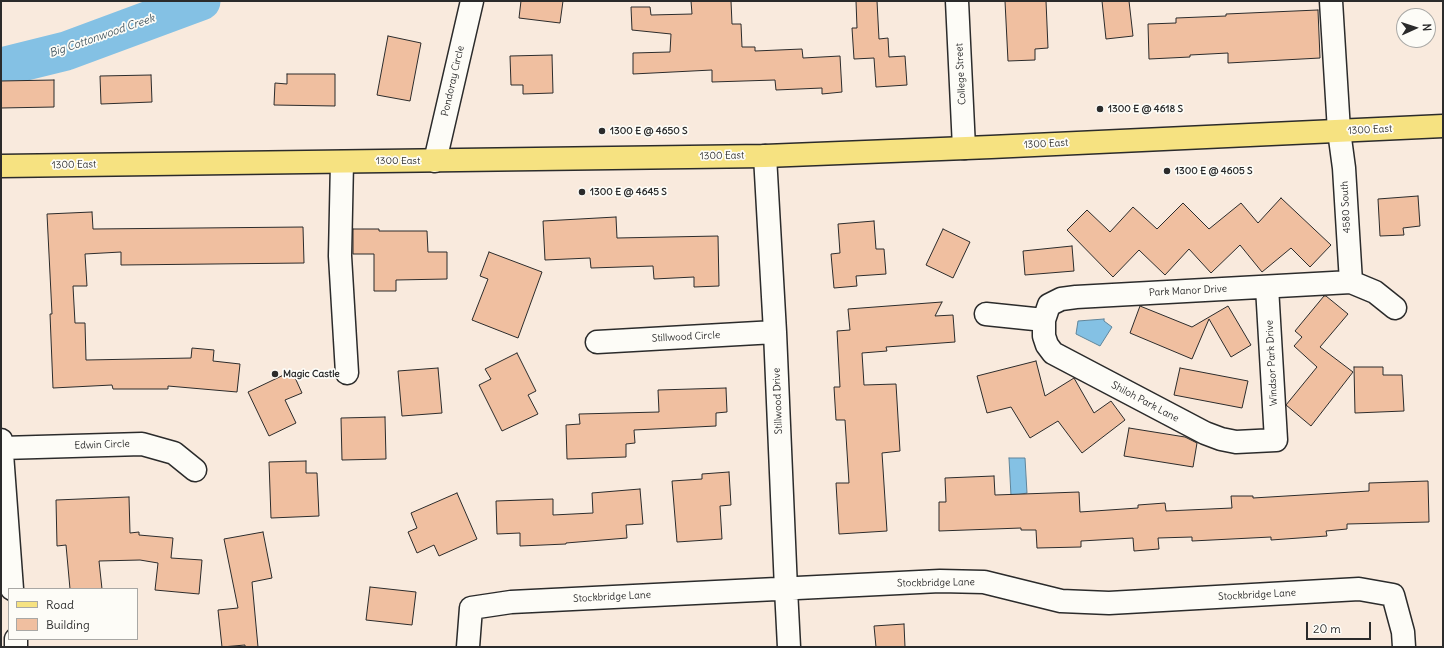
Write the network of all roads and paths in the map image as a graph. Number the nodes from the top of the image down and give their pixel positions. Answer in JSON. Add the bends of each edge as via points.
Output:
{"nodes":[{"id":1,"x":472,"y":1,"type":"edge"},
{"id":2,"x":957,"y":1,"type":"edge"},
{"id":3,"x":1331,"y":1,"type":"edge"},
{"id":4,"x":1443,"y":126,"type":"edge"},
{"id":5,"x":1339,"y":131,"type":"junction"},
{"id":6,"x":964,"y":148,"type":"junction"},
{"id":7,"x":765,"y":156,"type":"junction"},
{"id":8,"x":435,"y":161,"type":"junction"},
{"id":9,"x":342,"y":162,"type":"junction"},
{"id":10,"x":1,"y":166,"type":"edge"},
{"id":11,"x":1351,"y":282,"type":"junction"},
{"id":12,"x":1268,"y":287,"type":"junction"},
{"id":13,"x":1395,"y":308,"type":"dead end"},
{"id":14,"x":986,"y":314,"type":"dead end"},
{"id":15,"x":1044,"y":320,"type":"junction"},
{"id":16,"x":775,"y":332,"type":"junction"},
{"id":17,"x":597,"y":342,"type":"dead end"},
{"id":18,"x":347,"y":373,"type":"dead end"},
{"id":19,"x":1276,"y":440,"type":"joint"},
{"id":20,"x":1,"y":444,"type":"edge"},
{"id":21,"x":195,"y":470,"type":"dead end"},
{"id":22,"x":12,"y":588,"type":"edge"},
{"id":23,"x":786,"y":589,"type":"junction"},
{"id":24,"x":468,"y":647,"type":"edge"},
{"id":25,"x":789,"y":647,"type":"edge"},
{"id":26,"x":1404,"y":647,"type":"edge"}],
"edges":[{"from":1,"to":8,"type":"street","name":"Pondoray Circle"},
{"from":2,"to":6,"type":"street","name":"College Street"},
{"from":3,"to":5,"type":"street","name":"4580 South"},
{"from":4,"to":5,"type":"main road","name":"1300 East"},
{"from":5,"to":6,"type":"main road","name":"1300 East"},
{"from":5,"to":11,"type":"street","name":"4580 South","via":[[1344,168]]},
{"from":6,"to":7,"type":"main road","name":"1300 East"},
{"from":7,"to":8,"type":"main road","name":"1300 East"},
{"from":7,"to":16,"type":"street","name":"Stillwood Drive"},
{"from":8,"to":9,"type":"main road","name":"1300 East"},
{"from":9,"to":10,"type":"main road","name":"1300 East"},
{"from":9,"to":18,"type":"street","via":[[340,256]]},
{"from":11,"to":12,"type":"street","name":"Park Manor Drive"},
{"from":11,"to":13,"type":"street","name":"Park Manor Drive","via":[[1375,292]]},
{"from":12,"to":15,"type":"street","name":"Park Manor Drive","via":[[1061,299],[1049,305]]},
{"from":12,"to":19,"type":"street","name":"Windsor Park Drive"},
{"from":14,"to":15,"type":"street"},
{"from":15,"to":19,"type":"street","name":"Shiloh Park Lane","via":[[1044,336],[1053,353],[1205,433],[1236,442]]},
{"from":16,"to":17,"type":"street","name":"Stillwood Circle"},
{"from":16,"to":23,"type":"street","name":"Stillwood Drive"},
{"from":20,"to":21,"type":"street","name":"Edwin Circle","via":[[142,444],[174,453]]},
{"from":20,"to":22,"type":"street"},
{"from":23,"to":24,"type":"street","name":"Stockbridge Lane","via":[[511,602],[471,608]]},
{"from":23,"to":25,"type":"street","name":"Stillwood Drive"},
{"from":23,"to":26,"type":"street","name":"Stockbridge Lane","via":[[940,581],[984,582],[1061,601],[1109,603],[1359,589],[1393,595],[1403,632]]}]}
